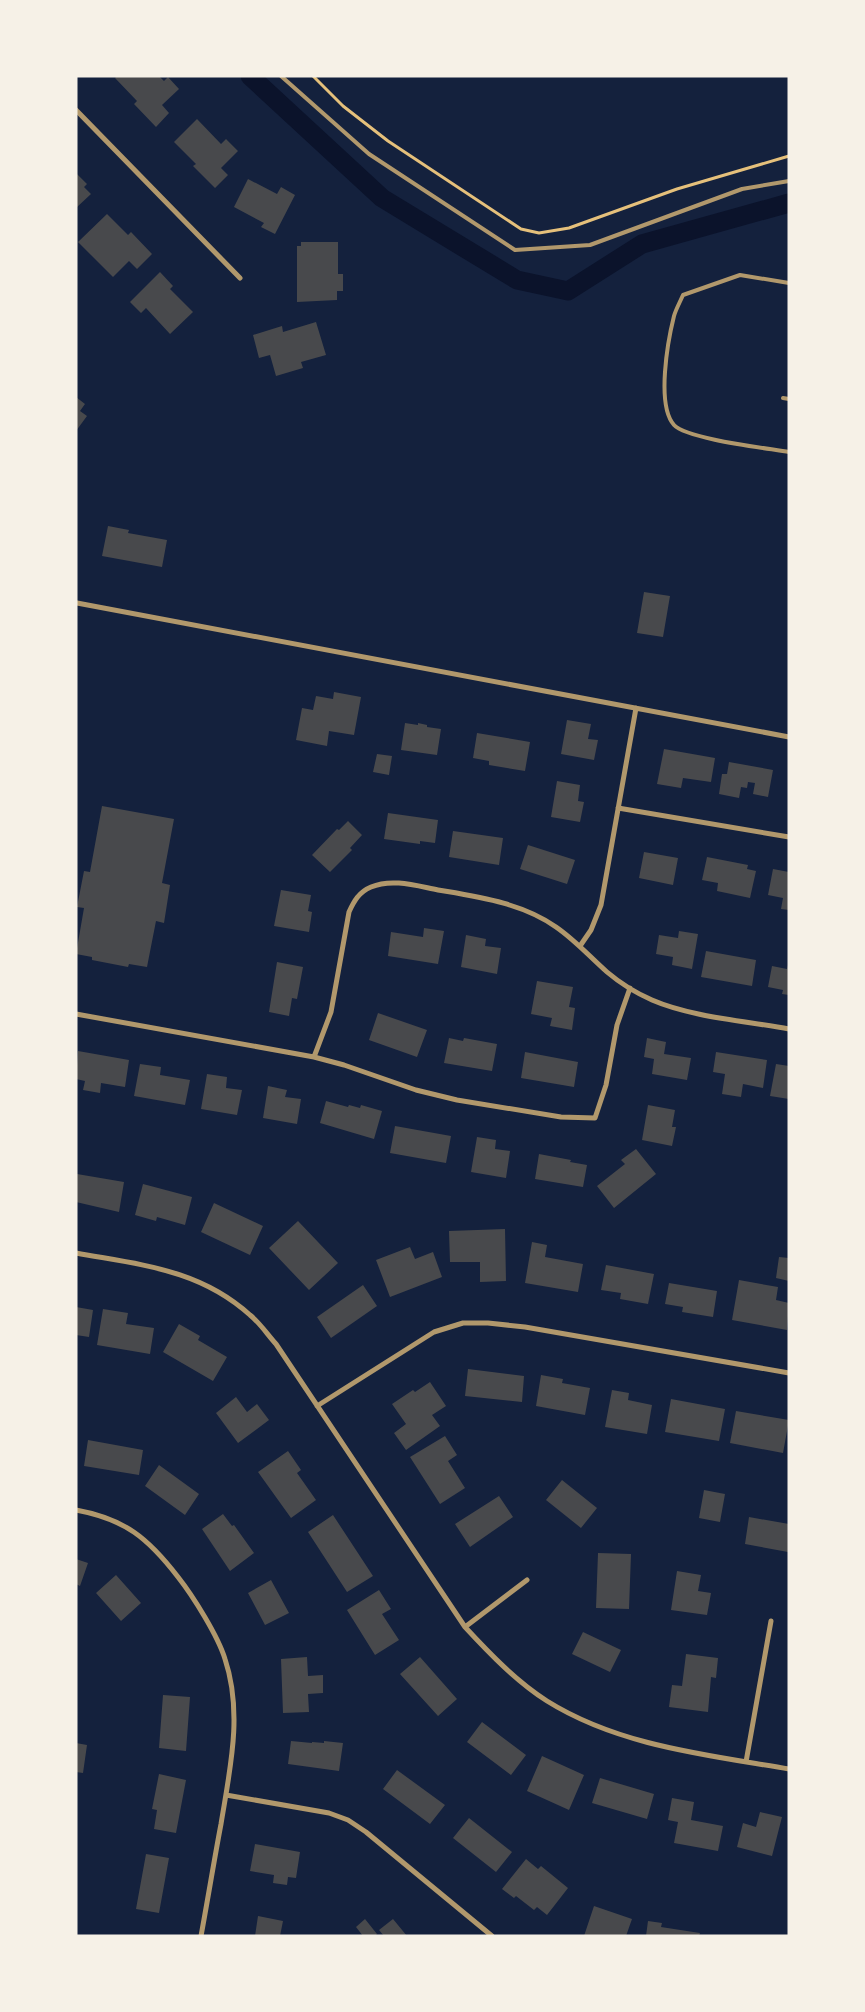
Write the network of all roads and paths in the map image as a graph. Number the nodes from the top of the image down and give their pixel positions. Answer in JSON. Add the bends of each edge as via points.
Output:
{"nodes":[{"id":1,"x":281,"y":76,"type":"edge"},
{"id":2,"x":313,"y":76,"type":"edge"},
{"id":3,"x":76,"y":110,"type":"edge"},
{"id":4,"x":789,"y":156,"type":"edge"},
{"id":5,"x":789,"y":181,"type":"edge"},
{"id":6,"x":240,"y":278,"type":"dead end"},
{"id":7,"x":789,"y":283,"type":"edge"},
{"id":8,"x":783,"y":398,"type":"dead end"},
{"id":9,"x":789,"y":399,"type":"edge"},
{"id":10,"x":789,"y":452,"type":"edge"},
{"id":11,"x":77,"y":603,"type":"edge"},
{"id":12,"x":636,"y":708,"type":"junction"},
{"id":13,"x":789,"y":737,"type":"edge"},
{"id":14,"x":618,"y":808,"type":"junction"},
{"id":15,"x":789,"y":837,"type":"edge"},
{"id":16,"x":580,"y":946,"type":"junction"},
{"id":17,"x":630,"y":988,"type":"junction"},
{"id":18,"x":76,"y":1014,"type":"edge"},
{"id":19,"x":789,"y":1029,"type":"edge"},
{"id":20,"x":314,"y":1057,"type":"junction"},
{"id":21,"x":76,"y":1253,"type":"edge"},
{"id":22,"x":789,"y":1374,"type":"edge"},
{"id":23,"x":317,"y":1406,"type":"junction"},
{"id":24,"x":76,"y":1510,"type":"edge"},
{"id":25,"x":527,"y":1580,"type":"dead end"},
{"id":26,"x":771,"y":1621,"type":"dead end"},
{"id":27,"x":465,"y":1627,"type":"junction"},
{"id":28,"x":746,"y":1762,"type":"junction"},
{"id":29,"x":789,"y":1769,"type":"edge"},
{"id":30,"x":226,"y":1795,"type":"junction"},
{"id":31,"x":201,"y":1936,"type":"edge"},
{"id":32,"x":492,"y":1936,"type":"edge"}],
"edges":[{"from":1,"to":5,"type":"lane","via":[[368,154],[515,250],[590,245],[742,189]]},
{"from":2,"to":4,"type":"path","via":[[343,106],[388,141],[521,229],[539,233],[569,228],[677,189]]},
{"from":3,"to":6,"type":"street"},
{"from":7,"to":10,"type":"lane","via":[[740,275],[683,295],[674,314],[664,384],[667,410],[674,425],[686,432]]},
{"from":8,"to":9,"type":"lane"},
{"from":11,"to":12,"type":"street"},
{"from":12,"to":13,"type":"street"},
{"from":12,"to":14,"type":"street"},
{"from":14,"to":15,"type":"street"},
{"from":14,"to":16,"type":"street","via":[[600,905],[592,930]]},
{"from":16,"to":17,"type":"street","via":[[608,973]]},
{"from":16,"to":20,"type":"street","via":[[556,926],[532,913],[482,897],[408,884],[370,887],[356,897],[349,912],[331,1012]]},
{"from":17,"to":19,"type":"street","via":[[676,1009]]},
{"from":17,"to":20,"type":"street","via":[[617,1024],[606,1085],[595,1118],[561,1117],[457,1100]]},
{"from":18,"to":20,"type":"street"},
{"from":21,"to":23,"type":"street","via":[[183,1274],[222,1292],[252,1316],[276,1344]]},
{"from":22,"to":23,"type":"street","via":[[525,1327],[488,1322],[463,1323],[434,1332]]},
{"from":23,"to":27,"type":"street"},
{"from":24,"to":30,"type":"street","via":[[119,1522],[160,1553],[186,1587],[209,1626],[225,1658],[234,1699],[234,1748]]},
{"from":25,"to":27,"type":"street"},
{"from":26,"to":28,"type":"street"},
{"from":27,"to":28,"type":"street","via":[[502,1667],[547,1701],[589,1723],[669,1748]]},
{"from":28,"to":29,"type":"street"},
{"from":30,"to":31,"type":"street"},
{"from":30,"to":32,"type":"street","via":[[329,1813],[348,1820]]}]}
